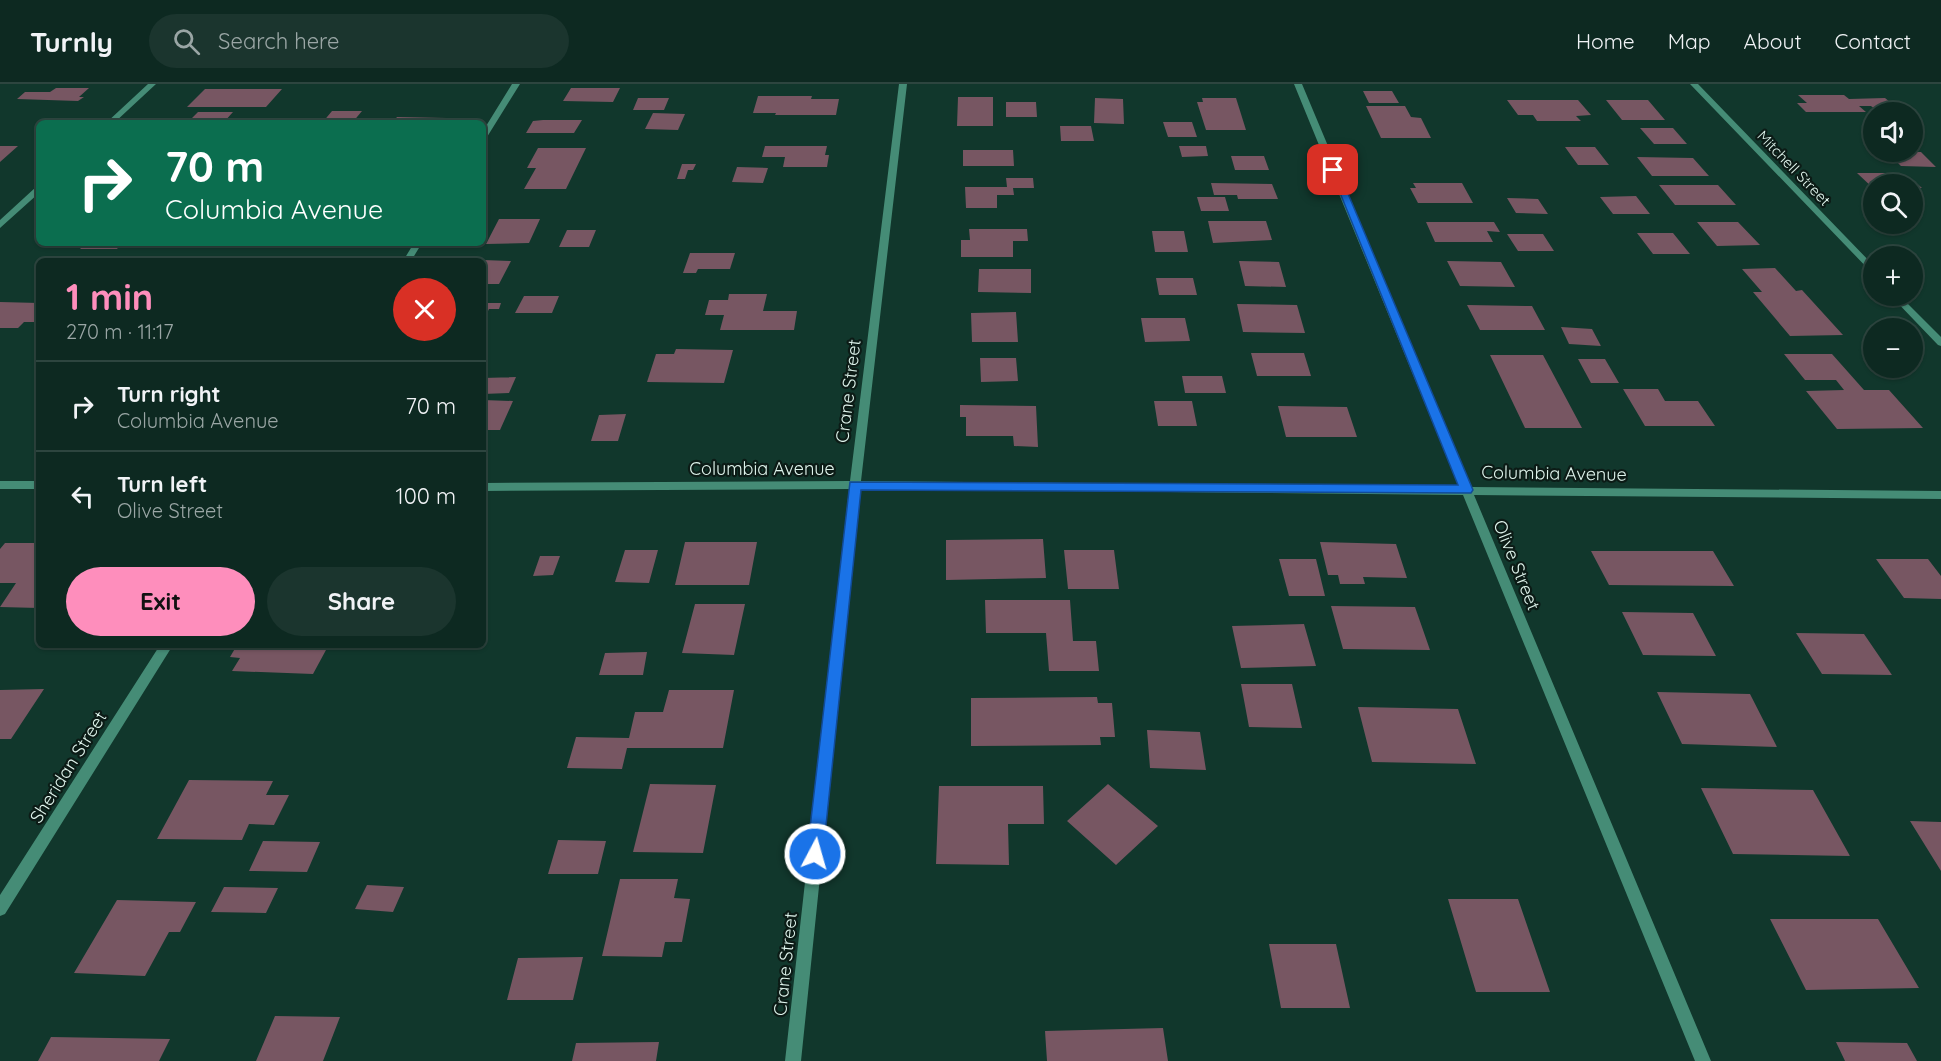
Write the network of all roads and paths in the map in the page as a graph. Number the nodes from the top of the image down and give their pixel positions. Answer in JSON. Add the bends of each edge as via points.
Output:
{"nodes":[{"id":1,"x":152,"y":84,"type":"edge"},
{"id":2,"x":516,"y":84,"type":"edge"},
{"id":3,"x":903,"y":84,"type":"edge"},
{"id":4,"x":1298,"y":84,"type":"edge"},
{"id":5,"x":1694,"y":84,"type":"edge"},
{"id":6,"x":113,"y":120,"type":"edge"},
{"id":7,"x":486,"y":132,"type":"edge"},
{"id":8,"x":36,"y":192,"type":"edge"},
{"id":9,"x":0,"y":225,"type":"edge"},
{"id":10,"x":1863,"y":261,"type":"edge"},
{"id":11,"x":1905,"y":306,"type":"edge"},
{"id":12,"x":1941,"y":343,"type":"edge"},
{"id":13,"x":0,"y":484,"type":"edge"},
{"id":14,"x":36,"y":485,"type":"edge"},
{"id":15,"x":855,"y":485,"type":"junction"},
{"id":16,"x":486,"y":487,"type":"edge"},
{"id":17,"x":1467,"y":490,"type":"junction"},
{"id":18,"x":1941,"y":495,"type":"edge"},
{"id":19,"x":165,"y":648,"type":"edge"},
{"id":20,"x":0,"y":909,"type":"edge"},
{"id":21,"x":793,"y":1061,"type":"edge"},
{"id":22,"x":1703,"y":1061,"type":"edge"}],
"edges":[{"from":1,"to":6,"type":"street"},
{"from":2,"to":7,"type":"street"},
{"from":3,"to":15,"type":"street","name":"Crane Street"},
{"from":4,"to":17,"type":"street","name":"Olive Street"},
{"from":5,"to":10,"type":"street","name":"Mitchell Street"},
{"from":8,"to":9,"type":"street"},
{"from":11,"to":12,"type":"street"},
{"from":13,"to":14,"type":"street"},
{"from":15,"to":16,"type":"street","name":"Columbia Avenue"},
{"from":15,"to":17,"type":"street","name":"Columbia Avenue"},
{"from":15,"to":21,"type":"street","name":"Crane Street"},
{"from":17,"to":18,"type":"street","name":"Columbia Avenue"},
{"from":17,"to":22,"type":"street","name":"Olive Street"},
{"from":19,"to":20,"type":"street","name":"Sheridan Street"}]}
